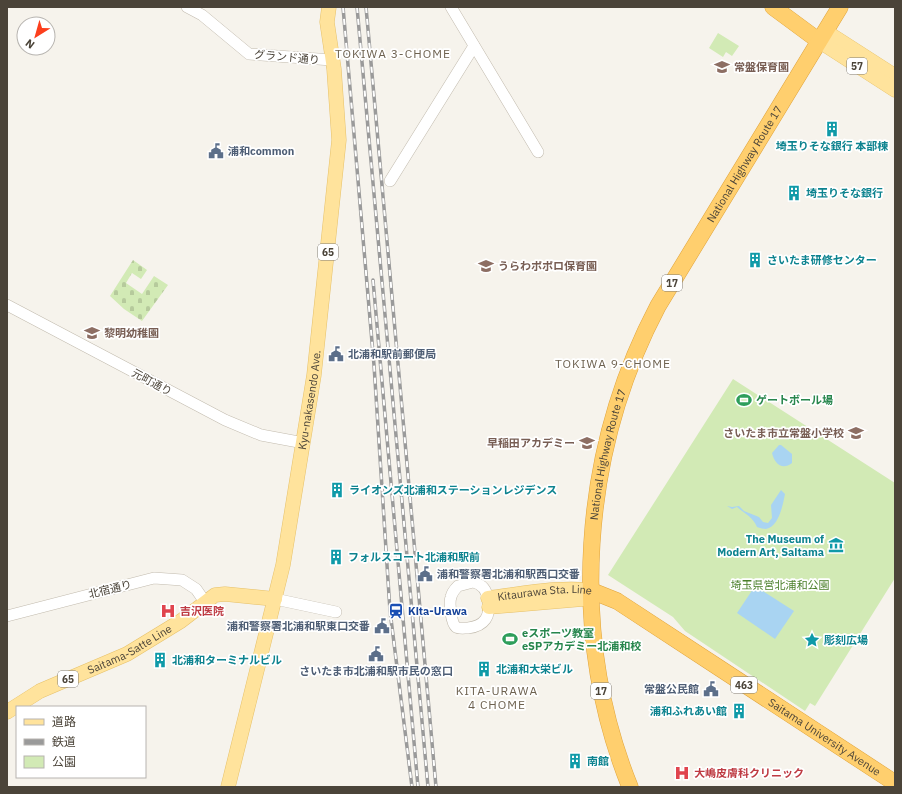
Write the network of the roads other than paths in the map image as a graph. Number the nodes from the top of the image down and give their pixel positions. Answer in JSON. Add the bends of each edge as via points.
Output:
{"nodes":[{"id":1,"x":186,"y":7,"type":"edge"},
{"id":2,"x":329,"y":7,"type":"edge"},
{"id":3,"x":451,"y":7,"type":"edge"},
{"id":4,"x":773,"y":7,"type":"edge"},
{"id":5,"x":789,"y":7,"type":"edge"},
{"id":6,"x":840,"y":7,"type":"edge"},
{"id":7,"x":822,"y":36,"type":"junction"},
{"id":8,"x":474,"y":46,"type":"junction"},
{"id":9,"x":332,"y":60,"type":"junction"},
{"id":10,"x":895,"y":76,"type":"edge"},
{"id":11,"x":895,"y":90,"type":"edge"},
{"id":12,"x":538,"y":152,"type":"dead end"},
{"id":13,"x":390,"y":181,"type":"dead end"},
{"id":14,"x":7,"y":305,"type":"edge"},
{"id":15,"x":304,"y":443,"type":"junction"},
{"id":16,"x":592,"y":591,"type":"junction"},
{"id":17,"x":275,"y":600,"type":"junction"},
{"id":18,"x":205,"y":602,"type":"junction"},
{"id":19,"x":489,"y":602,"type":"dead end"},
{"id":20,"x":336,"y":612,"type":"dead end"},
{"id":21,"x":7,"y":616,"type":"edge"},
{"id":22,"x":16,"y":706,"type":"edge"},
{"id":23,"x":16,"y":706,"type":"edge"},
{"id":24,"x":7,"y":712,"type":"edge"},
{"id":25,"x":895,"y":783,"type":"edge"},
{"id":26,"x":228,"y":787,"type":"edge"},
{"id":27,"x":630,"y":787,"type":"edge"}],
"edges":[{"from":1,"to":9,"type":"street","name":"グランド通り","via":[[202,15],[249,54]]},
{"from":2,"to":9,"type":"main road","name":"Kyu-nakasendo Ave.","number":"65","via":[[327,22]]},
{"from":3,"to":8,"type":"street"},
{"from":4,"to":7,"type":"highway"},
{"from":5,"to":7,"type":"highway"},
{"from":6,"to":7,"type":"highway","name":"National Highway Route 17","number":"17"},
{"from":7,"to":10,"type":"main road","number":"57"},
{"from":7,"to":11,"type":"main road","number":"57"},
{"from":7,"to":16,"type":"highway","name":"National Highway Route 17","number":"17","via":[[669,288],[638,348],[612,422],[597,489],[592,532]]},
{"from":8,"to":12,"type":"street"},
{"from":8,"to":13,"type":"street"},
{"from":9,"to":15,"type":"main road","name":"Kyu-nakasendo Ave.","number":"65","via":[[339,148],[320,326]]},
{"from":14,"to":15,"type":"street","name":"元町通り","via":[[237,426],[261,435]]},
{"from":15,"to":17,"type":"main road","name":"Kyu-nakasendo Ave.","number":"65","via":[[286,552]]},
{"from":16,"to":19,"type":"main road","name":"Kitaurawa Sta. Line","via":[[583,599]]},
{"from":16,"to":25,"type":"highway","name":"Saitama University Avenue","number":"463","via":[[617,601]]},
{"from":16,"to":27,"type":"highway","name":"National Highway Route 17","number":"17","via":[[600,687],[615,746]]},
{"from":17,"to":18,"type":"main road","name":"Saitama-Satte Line","number":"65","via":[[220,594]]},
{"from":17,"to":20,"type":"street"},
{"from":17,"to":26,"type":"main road","name":"Kyu-nakasendo Ave."},
{"from":18,"to":21,"type":"street","name":"北宿通り","via":[[196,589],[182,580],[154,578]]},
{"from":18,"to":23,"type":"main road","name":"Saitama-Satte Line","number":"65","via":[[181,621],[132,651],[40,691]]},
{"from":22,"to":24,"type":"main road","name":"Saitama-Satte Line","number":"65"}]}
